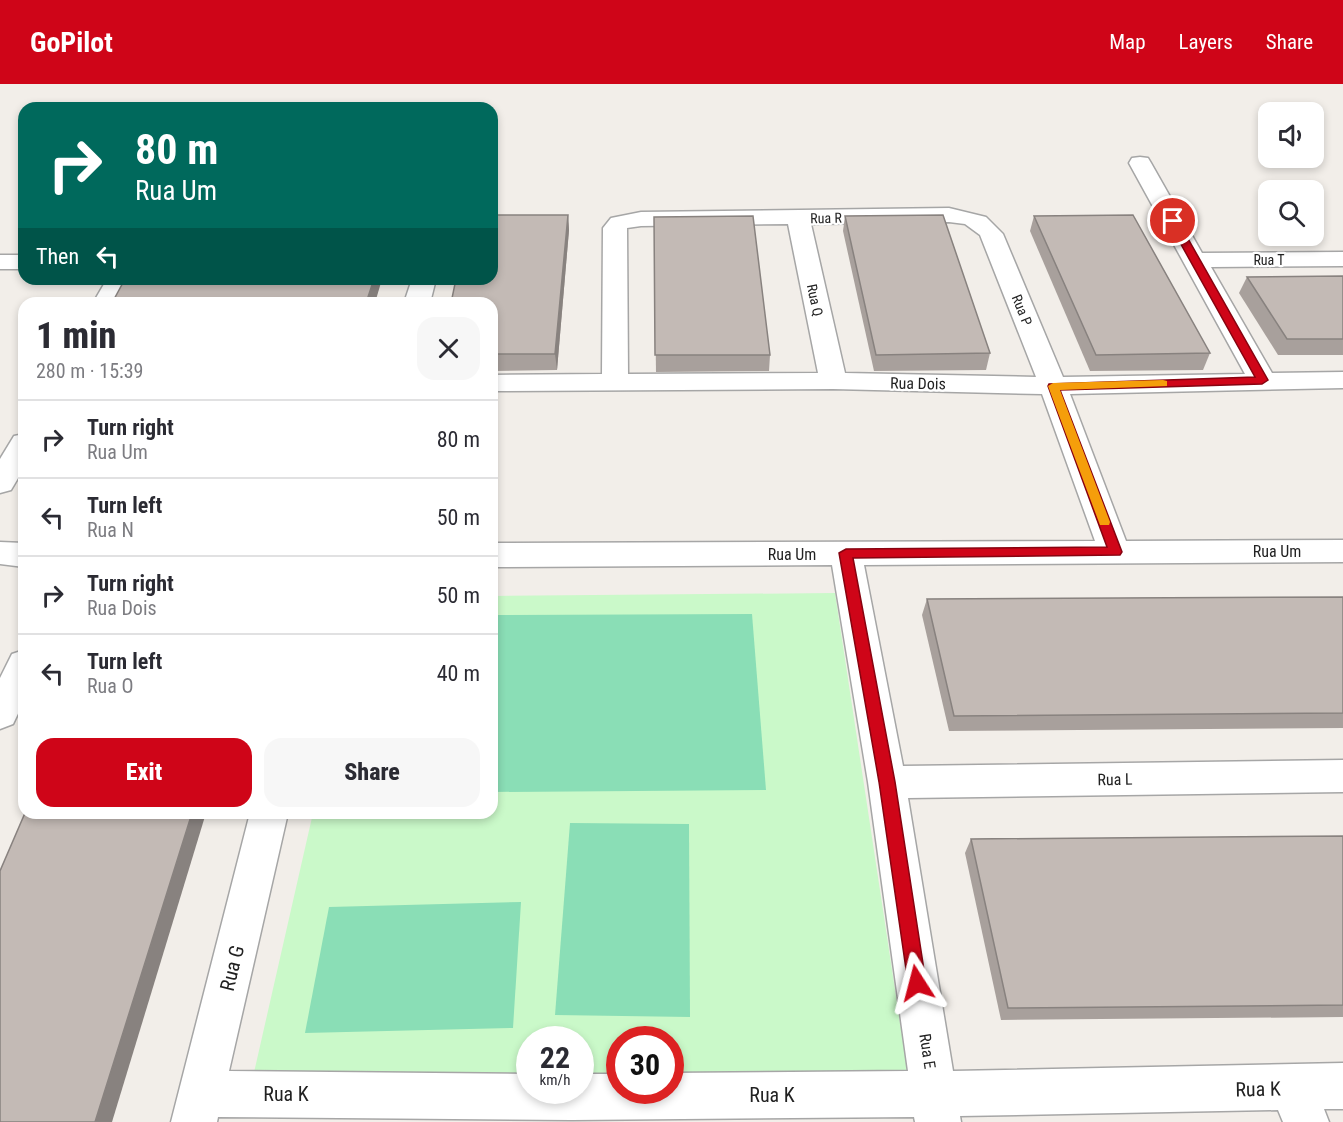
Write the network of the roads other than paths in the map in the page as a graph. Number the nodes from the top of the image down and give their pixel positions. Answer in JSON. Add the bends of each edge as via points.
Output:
{"nodes":[{"id":1,"x":1140,"y":163,"type":"dead end"},
{"id":2,"x":798,"y":219,"type":"junction"},
{"id":3,"x":991,"y":234,"type":"joint"},
{"id":4,"x":1195,"y":260,"type":"junction"},
{"id":5,"x":1343,"y":260,"type":"edge"},
{"id":6,"x":0,"y":262,"type":"edge"},
{"id":7,"x":18,"y":262,"type":"edge"},
{"id":8,"x":1262,"y":380,"type":"junction"},
{"id":9,"x":1343,"y":380,"type":"edge"},
{"id":10,"x":833,"y":381,"type":"junction"},
{"id":11,"x":615,"y":382,"type":"junction"},
{"id":12,"x":498,"y":383,"type":"edge"},
{"id":13,"x":1053,"y":386,"type":"junction"},
{"id":14,"x":18,"y":453,"type":"edge"},
{"id":15,"x":0,"y":483,"type":"edge"},
{"id":16,"x":1343,"y":550,"type":"edge"},
{"id":17,"x":1115,"y":552,"type":"junction"},
{"id":18,"x":0,"y":553,"type":"edge"},
{"id":19,"x":846,"y":553,"type":"junction"},
{"id":20,"x":18,"y":554,"type":"edge"},
{"id":21,"x":498,"y":555,"type":"edge"},
{"id":22,"x":18,"y":676,"type":"edge"},
{"id":23,"x":0,"y":714,"type":"edge"},
{"id":24,"x":1343,"y":776,"type":"edge"},
{"id":25,"x":887,"y":782,"type":"junction"},
{"id":26,"x":268,"y":819,"type":"edge"},
{"id":27,"x":1343,"y":1086,"type":"edge"},
{"id":28,"x":1300,"y":1105,"type":"edge"},
{"id":29,"x":197,"y":1108,"type":"edge"},
{"id":30,"x":936,"y":1108,"type":"edge"},
{"id":31,"x":571,"y":1109,"type":"edge"}],
"edges":[{"from":1,"to":4,"type":"street"},
{"from":2,"to":3,"type":"street","name":"Rua R","via":[[949,215],[978,221]]},
{"from":2,"to":10,"type":"street","name":"Rua Q"},
{"from":2,"to":11,"type":"street","name":"Rua R","via":[[641,219],[619,223],[615,228]]},
{"from":3,"to":13,"type":"street","name":"Rua P"},
{"from":4,"to":5,"type":"street","name":"Rua T"},
{"from":4,"to":8,"type":"street"},
{"from":6,"to":7,"type":"street"},
{"from":8,"to":9,"type":"street","name":"Rua Dois"},
{"from":8,"to":13,"type":"street","name":"Rua Dois"},
{"from":10,"to":11,"type":"street","name":"Rua Dois"},
{"from":10,"to":13,"type":"street","name":"Rua Dois"},
{"from":11,"to":12,"type":"street","name":"Rua Dois"},
{"from":13,"to":17,"type":"street","name":"Rua P"},
{"from":14,"to":15,"type":"street"},
{"from":16,"to":17,"type":"street","name":"Rua Um"},
{"from":17,"to":19,"type":"street","name":"Rua Um"},
{"from":18,"to":20,"type":"street"},
{"from":19,"to":21,"type":"street","name":"Rua Um"},
{"from":19,"to":25,"type":"street","name":"Rua E"},
{"from":22,"to":23,"type":"street"},
{"from":24,"to":25,"type":"street","name":"Rua L"},
{"from":25,"to":30,"type":"street","name":"Rua E"},
{"from":26,"to":29,"type":"street","name":"Rua G"},
{"from":27,"to":28,"type":"street","name":"Rua K"},
{"from":28,"to":30,"type":"street","name":"Rua K"},
{"from":29,"to":31,"type":"street","name":"Rua K"},
{"from":30,"to":31,"type":"street","name":"Rua K"}]}
